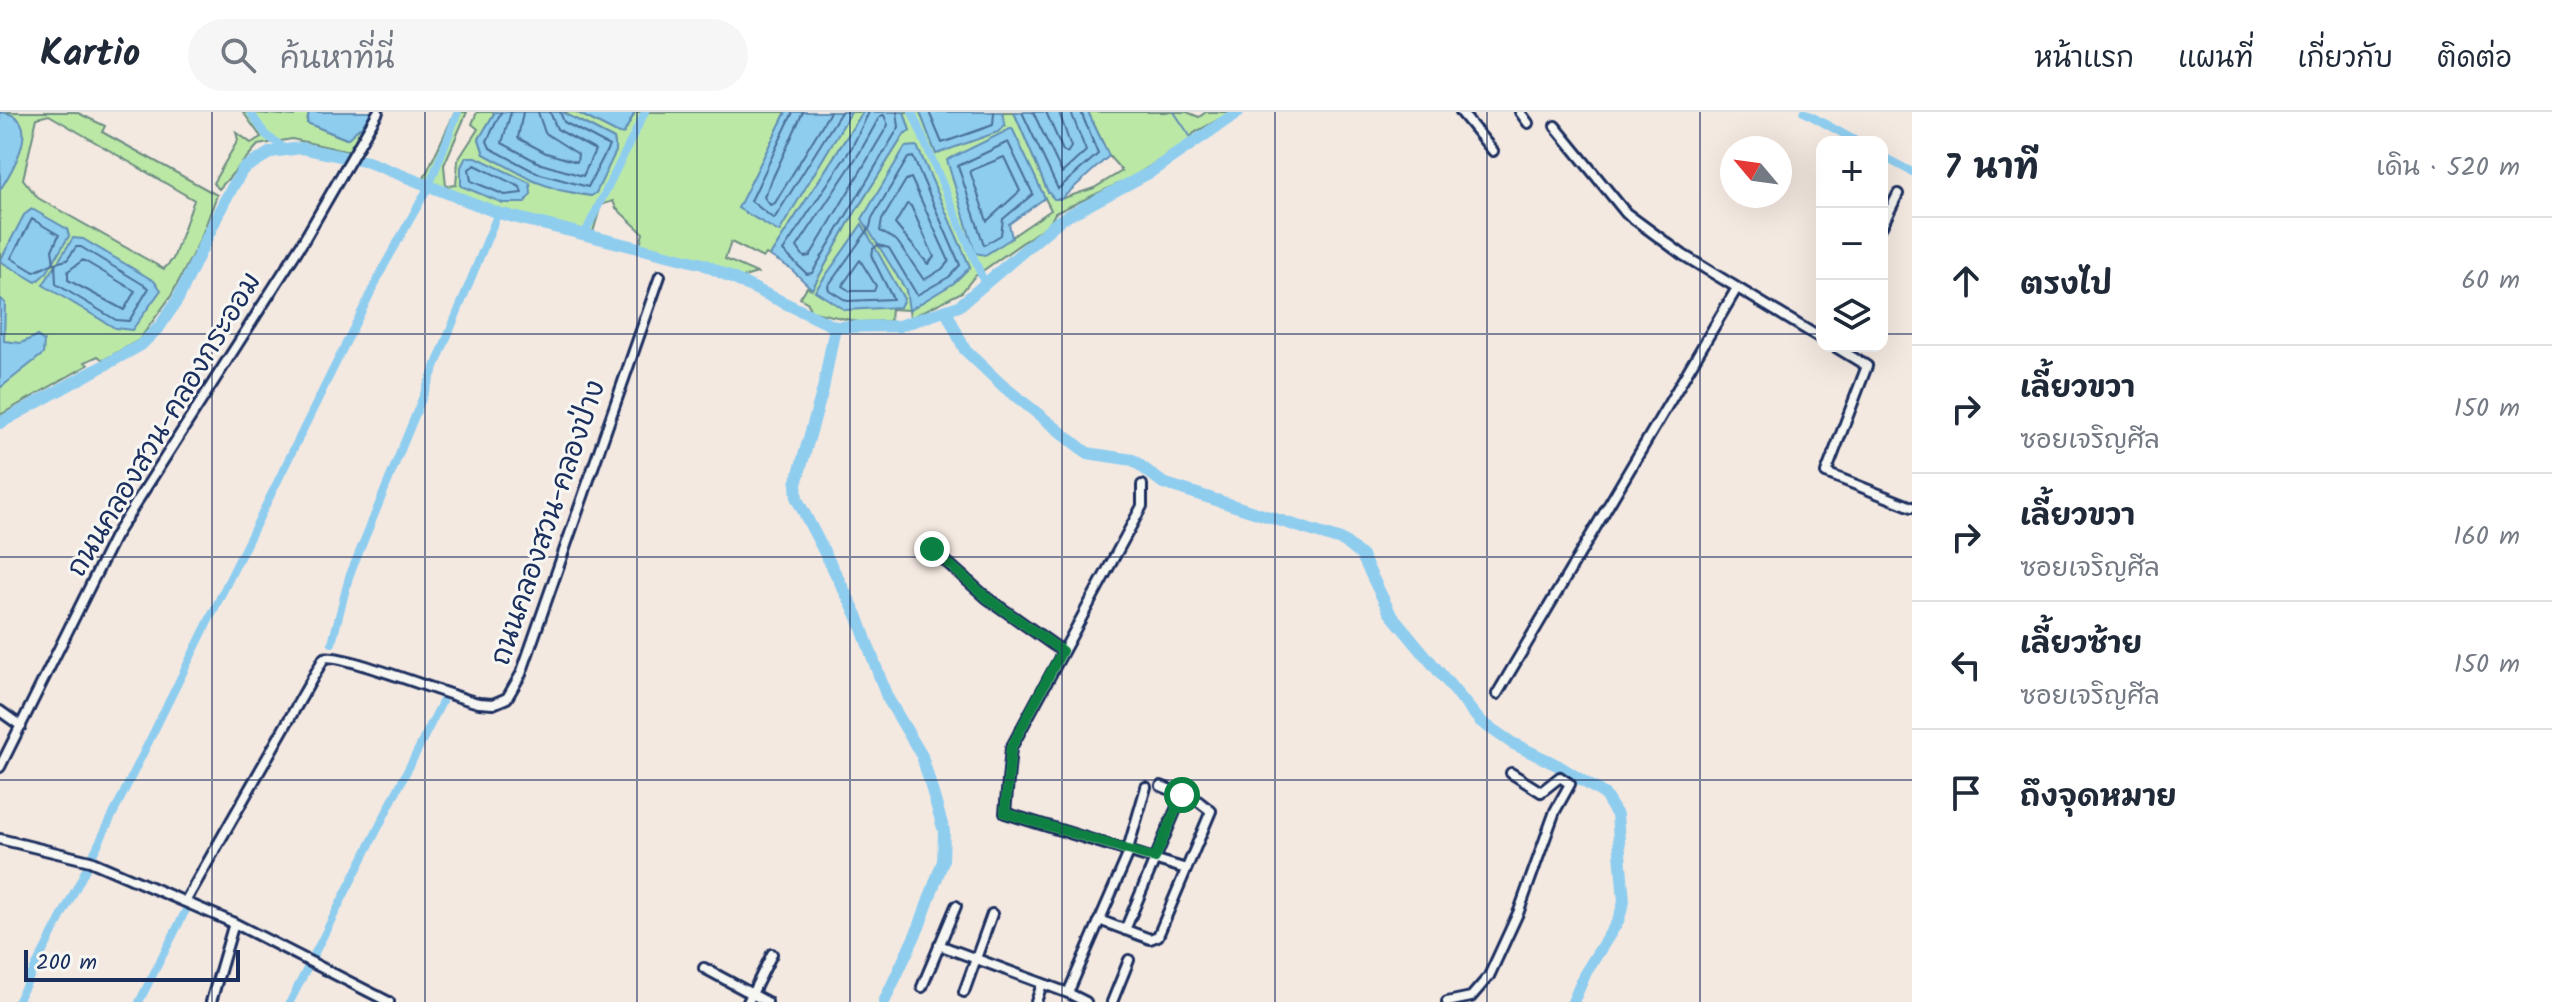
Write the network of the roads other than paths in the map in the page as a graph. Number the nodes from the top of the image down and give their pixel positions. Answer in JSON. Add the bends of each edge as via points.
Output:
{"nodes":[{"id":1,"x":378,"y":112,"type":"edge"},
{"id":2,"x":1461,"y":112,"type":"edge"},
{"id":3,"x":1520,"y":112,"type":"edge"},
{"id":4,"x":1528,"y":123,"type":"dead end"},
{"id":5,"x":1555,"y":126,"type":"dead end"},
{"id":6,"x":1493,"y":151,"type":"dead end"},
{"id":7,"x":1898,"y":194,"type":"dead end"},
{"id":8,"x":1888,"y":214,"type":"edge"},
{"id":9,"x":660,"y":276,"type":"dead end"},
{"id":10,"x":1737,"y":288,"type":"junction"},
{"id":11,"x":1816,"y":335,"type":"edge"},
{"id":12,"x":1844,"y":352,"type":"edge"},
{"id":13,"x":1142,"y":485,"type":"dead end"},
{"id":14,"x":1912,"y":507,"type":"edge"},
{"id":15,"x":932,"y":549,"type":"dead end"},
{"id":16,"x":1062,"y":651,"type":"junction"},
{"id":17,"x":1497,"y":694,"type":"dead end"},
{"id":18,"x":0,"y":711,"type":"edge"},
{"id":19,"x":21,"y":726,"type":"junction"},
{"id":20,"x":0,"y":767,"type":"edge"},
{"id":21,"x":1511,"y":773,"type":"dead end"},
{"id":22,"x":1161,"y":786,"type":"dead end"},
{"id":23,"x":1146,"y":787,"type":"dead end"},
{"id":24,"x":1182,"y":795,"type":"junction"},
{"id":25,"x":0,"y":839,"type":"edge"},
{"id":26,"x":1129,"y":849,"type":"junction"},
{"id":27,"x":1155,"y":858,"type":"junction"},
{"id":28,"x":1186,"y":869,"type":"junction"},
{"id":29,"x":185,"y":902,"type":"junction"},
{"id":30,"x":956,"y":906,"type":"dead end"},
{"id":31,"x":992,"y":914,"type":"dead end"},
{"id":32,"x":1099,"y":920,"type":"junction"},
{"id":33,"x":234,"y":923,"type":"junction"},
{"id":34,"x":1125,"y":930,"type":"junction"},
{"id":35,"x":939,"y":945,"type":"junction"},
{"id":36,"x":772,"y":954,"type":"dead end"},
{"id":37,"x":975,"y":959,"type":"junction"},
{"id":38,"x":1129,"y":960,"type":"dead end"},
{"id":39,"x":704,"y":968,"type":"dead end"},
{"id":40,"x":1042,"y":984,"type":"junction"},
{"id":41,"x":922,"y":987,"type":"dead end"},
{"id":42,"x":964,"y":992,"type":"dead end"},
{"id":43,"x":1068,"y":993,"type":"junction"},
{"id":44,"x":750,"y":998,"type":"edge"},
{"id":45,"x":1079,"y":1001,"type":"edge"},
{"id":46,"x":211,"y":1002,"type":"edge"},
{"id":47,"x":389,"y":1002,"type":"edge"},
{"id":48,"x":767,"y":1002,"type":"edge"},
{"id":49,"x":1036,"y":1002,"type":"edge"},
{"id":50,"x":1112,"y":1002,"type":"edge"},
{"id":51,"x":1447,"y":1002,"type":"edge"}],
"edges":[{"from":1,"to":19,"type":"street","name":"ถนนคลองสวน-คลองกระออม","via":[[342,178],[115,536]]},
{"from":2,"to":6,"type":"street"},
{"from":3,"to":4,"type":"street"},
{"from":5,"to":10,"type":"street","via":[[1626,213]]},
{"from":7,"to":8,"type":"street"},
{"from":9,"to":29,"type":"street","name":"ถนนคลองสวน-คลองป่าง","via":[[553,591],[514,689],[500,702],[479,703],[331,655],[324,658]]},
{"from":10,"to":11,"type":"street"},
{"from":10,"to":17,"type":"street"},
{"from":12,"to":14,"type":"street","via":[[1867,366],[1826,473]]},
{"from":13,"to":16,"type":"street","via":[[1142,506]]},
{"from":15,"to":16,"type":"street","via":[[987,598]]},
{"from":16,"to":26,"type":"street","via":[[1011,748],[1005,813]]},
{"from":18,"to":19,"type":"street"},
{"from":19,"to":20,"type":"street","name":"ถนนคลองสวน-คลองกระออม"},
{"from":21,"to":51,"type":"street","via":[[1541,792],[1560,777],[1570,783],[1489,976],[1471,997]]},
{"from":22,"to":24,"type":"street"},
{"from":23,"to":26,"type":"street"},
{"from":24,"to":27,"type":"street"},
{"from":24,"to":28,"type":"street","via":[[1211,811]]},
{"from":25,"to":29,"type":"street","via":[[79,857]]},
{"from":26,"to":27,"type":"street"},
{"from":26,"to":32,"type":"street"},
{"from":27,"to":28,"type":"street"},
{"from":27,"to":34,"type":"street"},
{"from":28,"to":34,"type":"street","via":[[1156,938]]},
{"from":29,"to":33,"type":"street"},
{"from":30,"to":35,"type":"street"},
{"from":31,"to":37,"type":"street"},
{"from":32,"to":34,"type":"street"},
{"from":32,"to":43,"type":"street"},
{"from":33,"to":46,"type":"street"},
{"from":33,"to":47,"type":"street"},
{"from":35,"to":37,"type":"street"},
{"from":35,"to":41,"type":"street"},
{"from":36,"to":44,"type":"street"},
{"from":37,"to":40,"type":"street"},
{"from":37,"to":42,"type":"street"},
{"from":38,"to":50,"type":"street"},
{"from":39,"to":44,"type":"street"},
{"from":40,"to":43,"type":"street"},
{"from":40,"to":49,"type":"street"},
{"from":43,"to":45,"type":"street"},
{"from":44,"to":48,"type":"street"}]}
